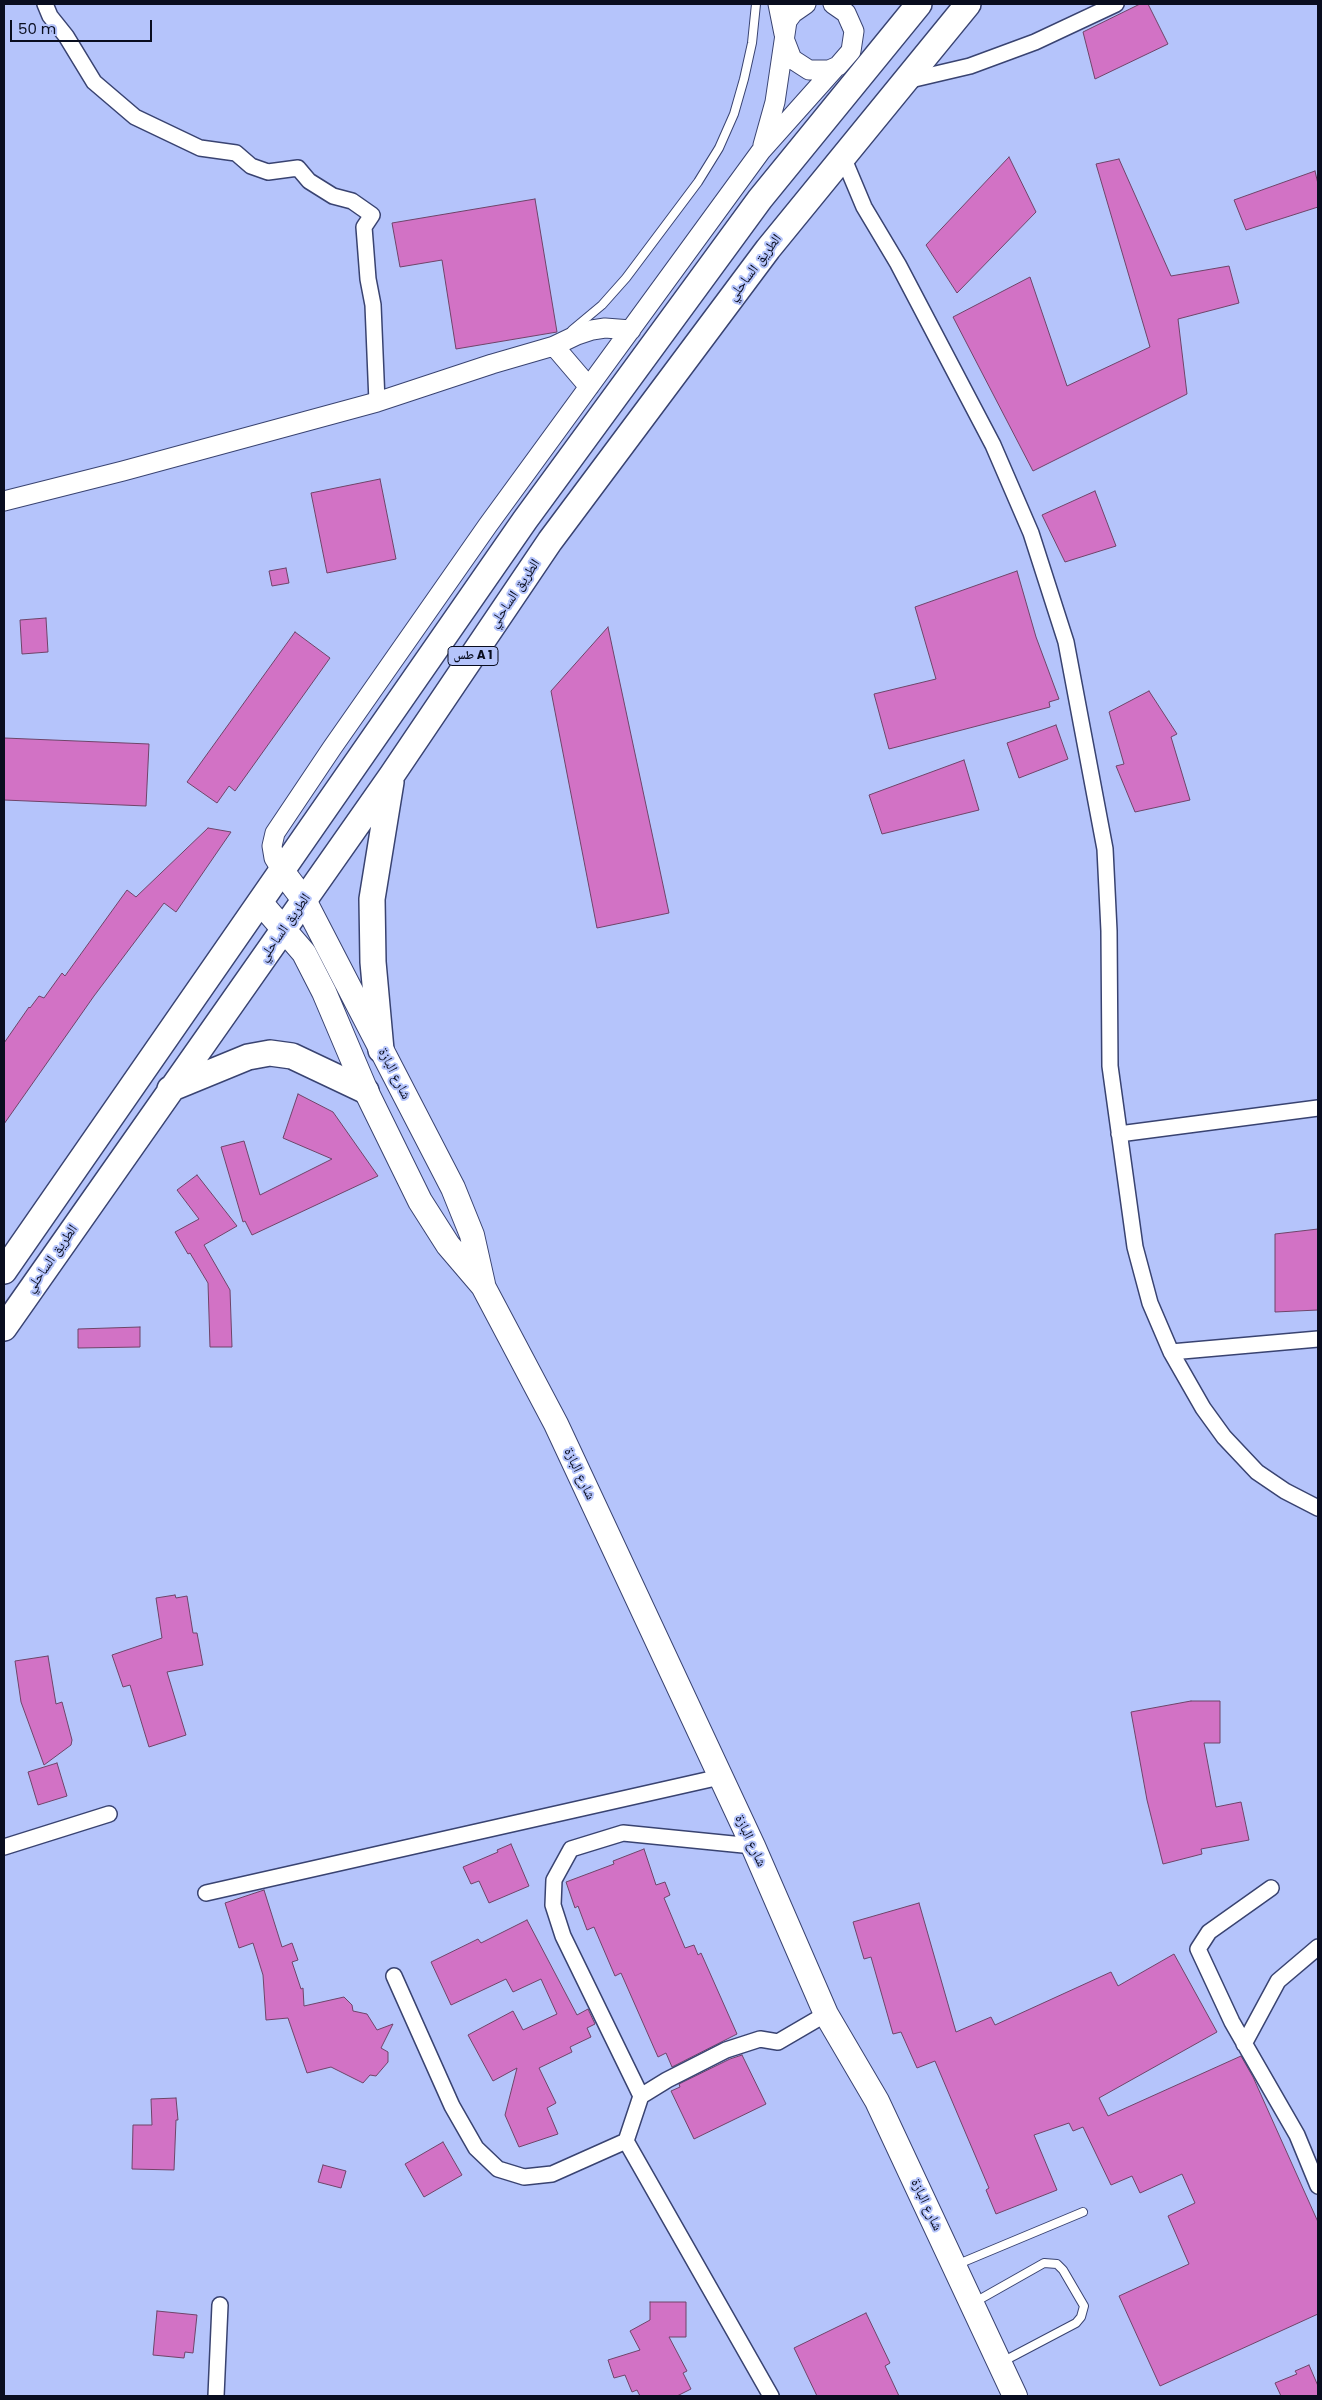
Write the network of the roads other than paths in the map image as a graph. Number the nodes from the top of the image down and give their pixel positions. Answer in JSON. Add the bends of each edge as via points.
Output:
{"nodes":[{"id":1,"x":45,"y":4,"type":"edge"},
{"id":2,"x":756,"y":4,"type":"edge"},
{"id":3,"x":778,"y":4,"type":"edge"},
{"id":4,"x":806,"y":4,"type":"edge"},
{"id":5,"x":833,"y":4,"type":"edge"},
{"id":6,"x":919,"y":4,"type":"edge"},
{"id":7,"x":968,"y":4,"type":"edge"},
{"id":8,"x":1116,"y":4,"type":"edge"},
{"id":9,"x":784,"y":38,"type":"junction"},
{"id":10,"x":836,"y":67,"type":"junction"},
{"id":11,"x":905,"y":81,"type":"junction"},
{"id":12,"x":761,"y":151,"type":"junction"},
{"id":13,"x":843,"y":157,"type":"junction"},
{"id":14,"x":631,"y":330,"type":"junction"},
{"id":15,"x":554,"y":346,"type":"junction"},
{"id":16,"x":589,"y":387,"type":"junction"},
{"id":17,"x":377,"y":402,"type":"junction"},
{"id":18,"x":4,"y":501,"type":"edge"},
{"id":19,"x":392,"y":775,"type":"junction"},
{"id":20,"x":282,"y":871,"type":"junction"},
{"id":21,"x":304,"y":900,"type":"junction"},
{"id":22,"x":260,"y":902,"type":"junction"},
{"id":23,"x":285,"y":928,"type":"junction"},
{"id":24,"x":381,"y":1050,"type":"junction"},
{"id":25,"x":170,"y":1088,"type":"junction"},
{"id":26,"x":366,"y":1091,"type":"junction"},
{"id":27,"x":1318,"y":1108,"type":"edge"},
{"id":28,"x":1119,"y":1134,"type":"junction"},
{"id":29,"x":4,"y":1271,"type":"edge"},
{"id":30,"x":483,"y":1286,"type":"junction"},
{"id":31,"x":4,"y":1328,"type":"edge"},
{"id":32,"x":1318,"y":1339,"type":"edge"},
{"id":33,"x":1171,"y":1352,"type":"junction"},
{"id":34,"x":1318,"y":1508,"type":"edge"},
{"id":35,"x":720,"y":1777,"type":"junction"},
{"id":36,"x":109,"y":1814,"type":"dead end"},
{"id":37,"x":753,"y":1846,"type":"junction"},
{"id":38,"x":4,"y":1847,"type":"edge"},
{"id":39,"x":1271,"y":1888,"type":"dead end"},
{"id":40,"x":206,"y":1893,"type":"dead end"},
{"id":41,"x":1318,"y":1946,"type":"edge"},
{"id":42,"x":394,"y":1976,"type":"dead end"},
{"id":43,"x":826,"y":2014,"type":"junction"},
{"id":44,"x":1244,"y":2044,"type":"junction"},
{"id":45,"x":641,"y":2096,"type":"junction"},
{"id":46,"x":626,"y":2141,"type":"junction"},
{"id":47,"x":1318,"y":2186,"type":"edge"},
{"id":48,"x":1084,"y":2212,"type":"dead end"},
{"id":49,"x":954,"y":2266,"type":"junction"},
{"id":50,"x":220,"y":2305,"type":"dead end"},
{"id":51,"x":971,"y":2305,"type":"junction"},
{"id":52,"x":999,"y":2364,"type":"junction"},
{"id":53,"x":216,"y":2396,"type":"edge"},
{"id":54,"x":771,"y":2396,"type":"edge"},
{"id":55,"x":1015,"y":2396,"type":"edge"}],
"edges":[{"from":1,"to":17,"type":"street","via":[[94,82],[135,117],[200,148],[236,153],[251,166],[268,172],[298,168],[309,181],[333,196],[352,201],[372,216],[364,227],[373,305]]},
{"from":2,"to":15,"type":"lane","via":[[744,79],[734,114],[719,148],[698,182],[626,278],[602,305]]},
{"from":3,"to":9,"type":"street"},
{"from":4,"to":9,"type":"street","via":[[793,13]]},
{"from":5,"to":10,"type":"street","via":[[846,13],[854,31],[851,51]]},
{"from":6,"to":20,"type":"highway","number":"طس A 1","via":[[760,199],[698,281],[520,528]]},
{"from":7,"to":11,"type":"highway","name":"الطريق الساحلي","number":"طس A 1"},
{"from":8,"to":11,"type":"street","via":[[1036,42],[970,66]]},
{"from":9,"to":10,"type":"street","via":[[787,50],[800,66],[819,71]]},
{"from":9,"to":12,"type":"street","via":[[775,102]]},
{"from":10,"to":12,"type":"street"},
{"from":11,"to":13,"type":"highway","name":"الطريق الساحلي","number":"طس A 1"},
{"from":12,"to":14,"type":"street"},
{"from":13,"to":19,"type":"highway","name":"الطريق الساحلي","number":"طس A 1","via":[[768,249],[550,541]]},
{"from":13,"to":28,"type":"street","via":[[864,207],[898,264],[993,445],[1031,533],[1066,642],[1105,849],[1110,1066]]},
{"from":14,"to":15,"type":"street","via":[[592,330]]},
{"from":14,"to":16,"type":"street"},
{"from":15,"to":16,"type":"street"},
{"from":15,"to":17,"type":"street"},
{"from":16,"to":20,"type":"street","via":[[428,611],[276,833],[272,846],[274,858]]},
{"from":17,"to":18,"type":"street"},
{"from":19,"to":21,"type":"highway","name":"الطريق الساحلي","number":"طس A 1"},
{"from":19,"to":24,"type":"highway","via":[[372,899],[373,962]]},
{"from":20,"to":21,"type":"main road","name":"شارع البازة"},
{"from":20,"to":22,"type":"highway","number":"طس A 1"},
{"from":21,"to":23,"type":"highway","name":"الطريق الساحلي","number":"طس A 1"},
{"from":21,"to":24,"type":"main road","name":"شارع البازة"},
{"from":22,"to":23,"type":"main road","name":"شارع البازة"},
{"from":22,"to":29,"type":"highway","number":"طس A 1"},
{"from":23,"to":25,"type":"highway","name":"الطريق الساحلي","number":"طس A 1"},
{"from":23,"to":26,"type":"main road","name":"شارع البازة","via":[[304,953],[324,992]]},
{"from":24,"to":30,"type":"main road","name":"شارع البازة","via":[[453,1188],[472,1235]]},
{"from":25,"to":26,"type":"highway","via":[[248,1056],[270,1053],[292,1056]]},
{"from":25,"to":31,"type":"highway","name":"الطريق الساحلي","number":"طس A 1"},
{"from":26,"to":30,"type":"main road","name":"شارع البازة","via":[[420,1201],[448,1245]]},
{"from":27,"to":28,"type":"street"},
{"from":28,"to":33,"type":"street","via":[[1135,1247],[1150,1303]]},
{"from":30,"to":35,"type":"main road","name":"شارع البازة","via":[[556,1424]]},
{"from":32,"to":33,"type":"street"},
{"from":33,"to":34,"type":"street","via":[[1224,1437],[1257,1472],[1285,1492]]},
{"from":35,"to":37,"type":"main road","name":"شارع البازة"},
{"from":35,"to":40,"type":"street"},
{"from":36,"to":38,"type":"street"},
{"from":37,"to":43,"type":"main road","name":"شارع البازة"},
{"from":37,"to":45,"type":"street","via":[[623,1833],[571,1849],[554,1880],[553,1905],[563,1936]]},
{"from":39,"to":44,"type":"street","via":[[1209,1932],[1198,1949]]},
{"from":41,"to":44,"type":"street","via":[[1278,1981]]},
{"from":42,"to":46,"type":"street","via":[[452,2106],[476,2148],[498,2169],[524,2177],[552,2174]]},
{"from":43,"to":45,"type":"street","via":[[778,2042],[760,2039],[726,2050]]},
{"from":43,"to":49,"type":"main road","name":"شارع البازة","via":[[877,2101]]},
{"from":44,"to":47,"type":"street","via":[[1280,2101]]},
{"from":45,"to":46,"type":"street"},
{"from":46,"to":54,"type":"street"},
{"from":48,"to":49,"type":"lane"},
{"from":49,"to":51,"type":"main road","name":"شارع البازة"},
{"from":50,"to":53,"type":"street"},
{"from":51,"to":52,"type":"main road","name":"شارع البازة"},
{"from":51,"to":52,"type":"lane","via":[[1044,2263],[1057,2264],[1063,2270],[1084,2306],[1076,2323]]},
{"from":52,"to":55,"type":"main road","name":"شارع البازة"}]}
